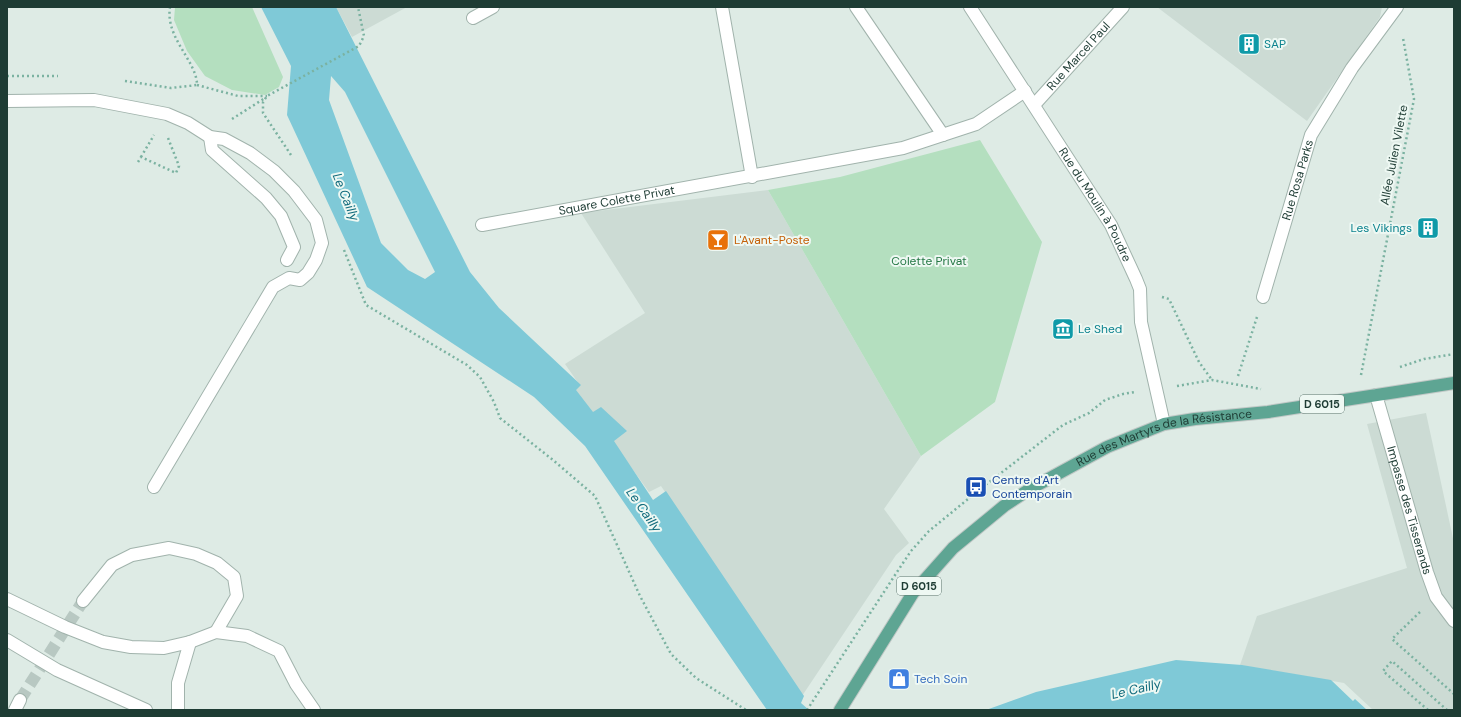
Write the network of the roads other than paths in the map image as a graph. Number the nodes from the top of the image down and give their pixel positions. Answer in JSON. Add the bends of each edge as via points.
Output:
{"nodes":[{"id":1,"x":493,"y":7,"type":"edge"},
{"id":2,"x":722,"y":7,"type":"edge"},
{"id":3,"x":856,"y":7,"type":"edge"},
{"id":4,"x":970,"y":7,"type":"edge"},
{"id":5,"x":1122,"y":7,"type":"edge"},
{"id":6,"x":1397,"y":7,"type":"edge"},
{"id":7,"x":473,"y":18,"type":"dead end"},
{"id":8,"x":1025,"y":91,"type":"junction"},
{"id":9,"x":7,"y":101,"type":"edge"},
{"id":10,"x":1034,"y":105,"type":"junction"},
{"id":11,"x":943,"y":135,"type":"junction"},
{"id":12,"x":210,"y":137,"type":"junction"},
{"id":13,"x":752,"y":177,"type":"junction"},
{"id":14,"x":482,"y":225,"type":"dead end"},
{"id":15,"x":287,"y":260,"type":"dead end"},
{"id":16,"x":1263,"y":297,"type":"road end"},
{"id":17,"x":1454,"y":383,"type":"edge"},
{"id":18,"x":1376,"y":395,"type":"junction"},
{"id":19,"x":1164,"y":424,"type":"junction"},
{"id":20,"x":154,"y":487,"type":"dead end"},
{"id":21,"x":7,"y":599,"type":"edge"},
{"id":22,"x":83,"y":600,"type":"tunnel mouth"},
{"id":23,"x":1454,"y":621,"type":"edge"},
{"id":24,"x":216,"y":632,"type":"junction"},
{"id":25,"x":7,"y":640,"type":"edge"},
{"id":26,"x":190,"y":642,"type":"junction"},
{"id":27,"x":146,"y":710,"type":"edge"},
{"id":28,"x":178,"y":710,"type":"edge"},
{"id":29,"x":314,"y":710,"type":"edge"},
{"id":30,"x":840,"y":710,"type":"edge"}],
"edges":[{"from":1,"to":7,"type":"street"},
{"from":2,"to":13,"type":"street"},
{"from":3,"to":11,"type":"street"},
{"from":4,"to":8,"type":"street","name":"Rue du Moulin à Poudre"},
{"from":5,"to":10,"type":"street","name":"Rue Marcel Paul"},
{"from":6,"to":16,"type":"street","name":"Rue Rosa Parks","via":[[1352,68],[1311,135]]},
{"from":8,"to":10,"type":"street","name":"Rue du Moulin à Poudre"},
{"from":8,"to":11,"type":"street","name":"Square Colette Privat","via":[[976,124]]},
{"from":9,"to":12,"type":"street","via":[[94,100],[130,106],[167,114]]},
{"from":10,"to":19,"type":"street","name":"Rue du Moulin à Poudre","via":[[1111,225],[1140,289],[1141,322]]},
{"from":11,"to":13,"type":"street","name":"Square Colette Privat","via":[[903,148]]},
{"from":12,"to":15,"type":"street","via":[[212,150],[266,198],[281,216],[294,247]]},
{"from":12,"to":20,"type":"street","via":[[224,139],[250,153],[274,172],[294,191],[316,220],[322,243],[308,273],[300,280],[288,278],[273,287]]},
{"from":13,"to":14,"type":"street","name":"Square Colette Privat"},
{"from":17,"to":18,"type":"main road","name":"Rue des Martyrs de la Résistance","number":"D 6015"},
{"from":18,"to":19,"type":"main road","name":"Rue des Martyrs de la Résistance","number":"D 6015","via":[[1268,412]]},
{"from":18,"to":23,"type":"street","name":"Impasse des Tisserands","via":[[1427,572],[1436,597]]},
{"from":19,"to":30,"type":"main road","name":"Rue des Martyrs de la Résistance","number":"D 6015","via":[[1107,447],[1030,489],[967,536],[913,593]]},
{"from":21,"to":26,"type":"street","via":[[103,642],[131,647],[164,648]]},
{"from":22,"to":24,"type":"street","via":[[112,566],[132,555],[169,548],[196,554],[217,563],[234,577],[237,596]]},
{"from":24,"to":26,"type":"street"},
{"from":24,"to":29,"type":"street","via":[[247,636],[279,651],[296,684]]},
{"from":25,"to":27,"type":"street","via":[[57,670]]},
{"from":26,"to":28,"type":"street","via":[[178,683]]}]}
